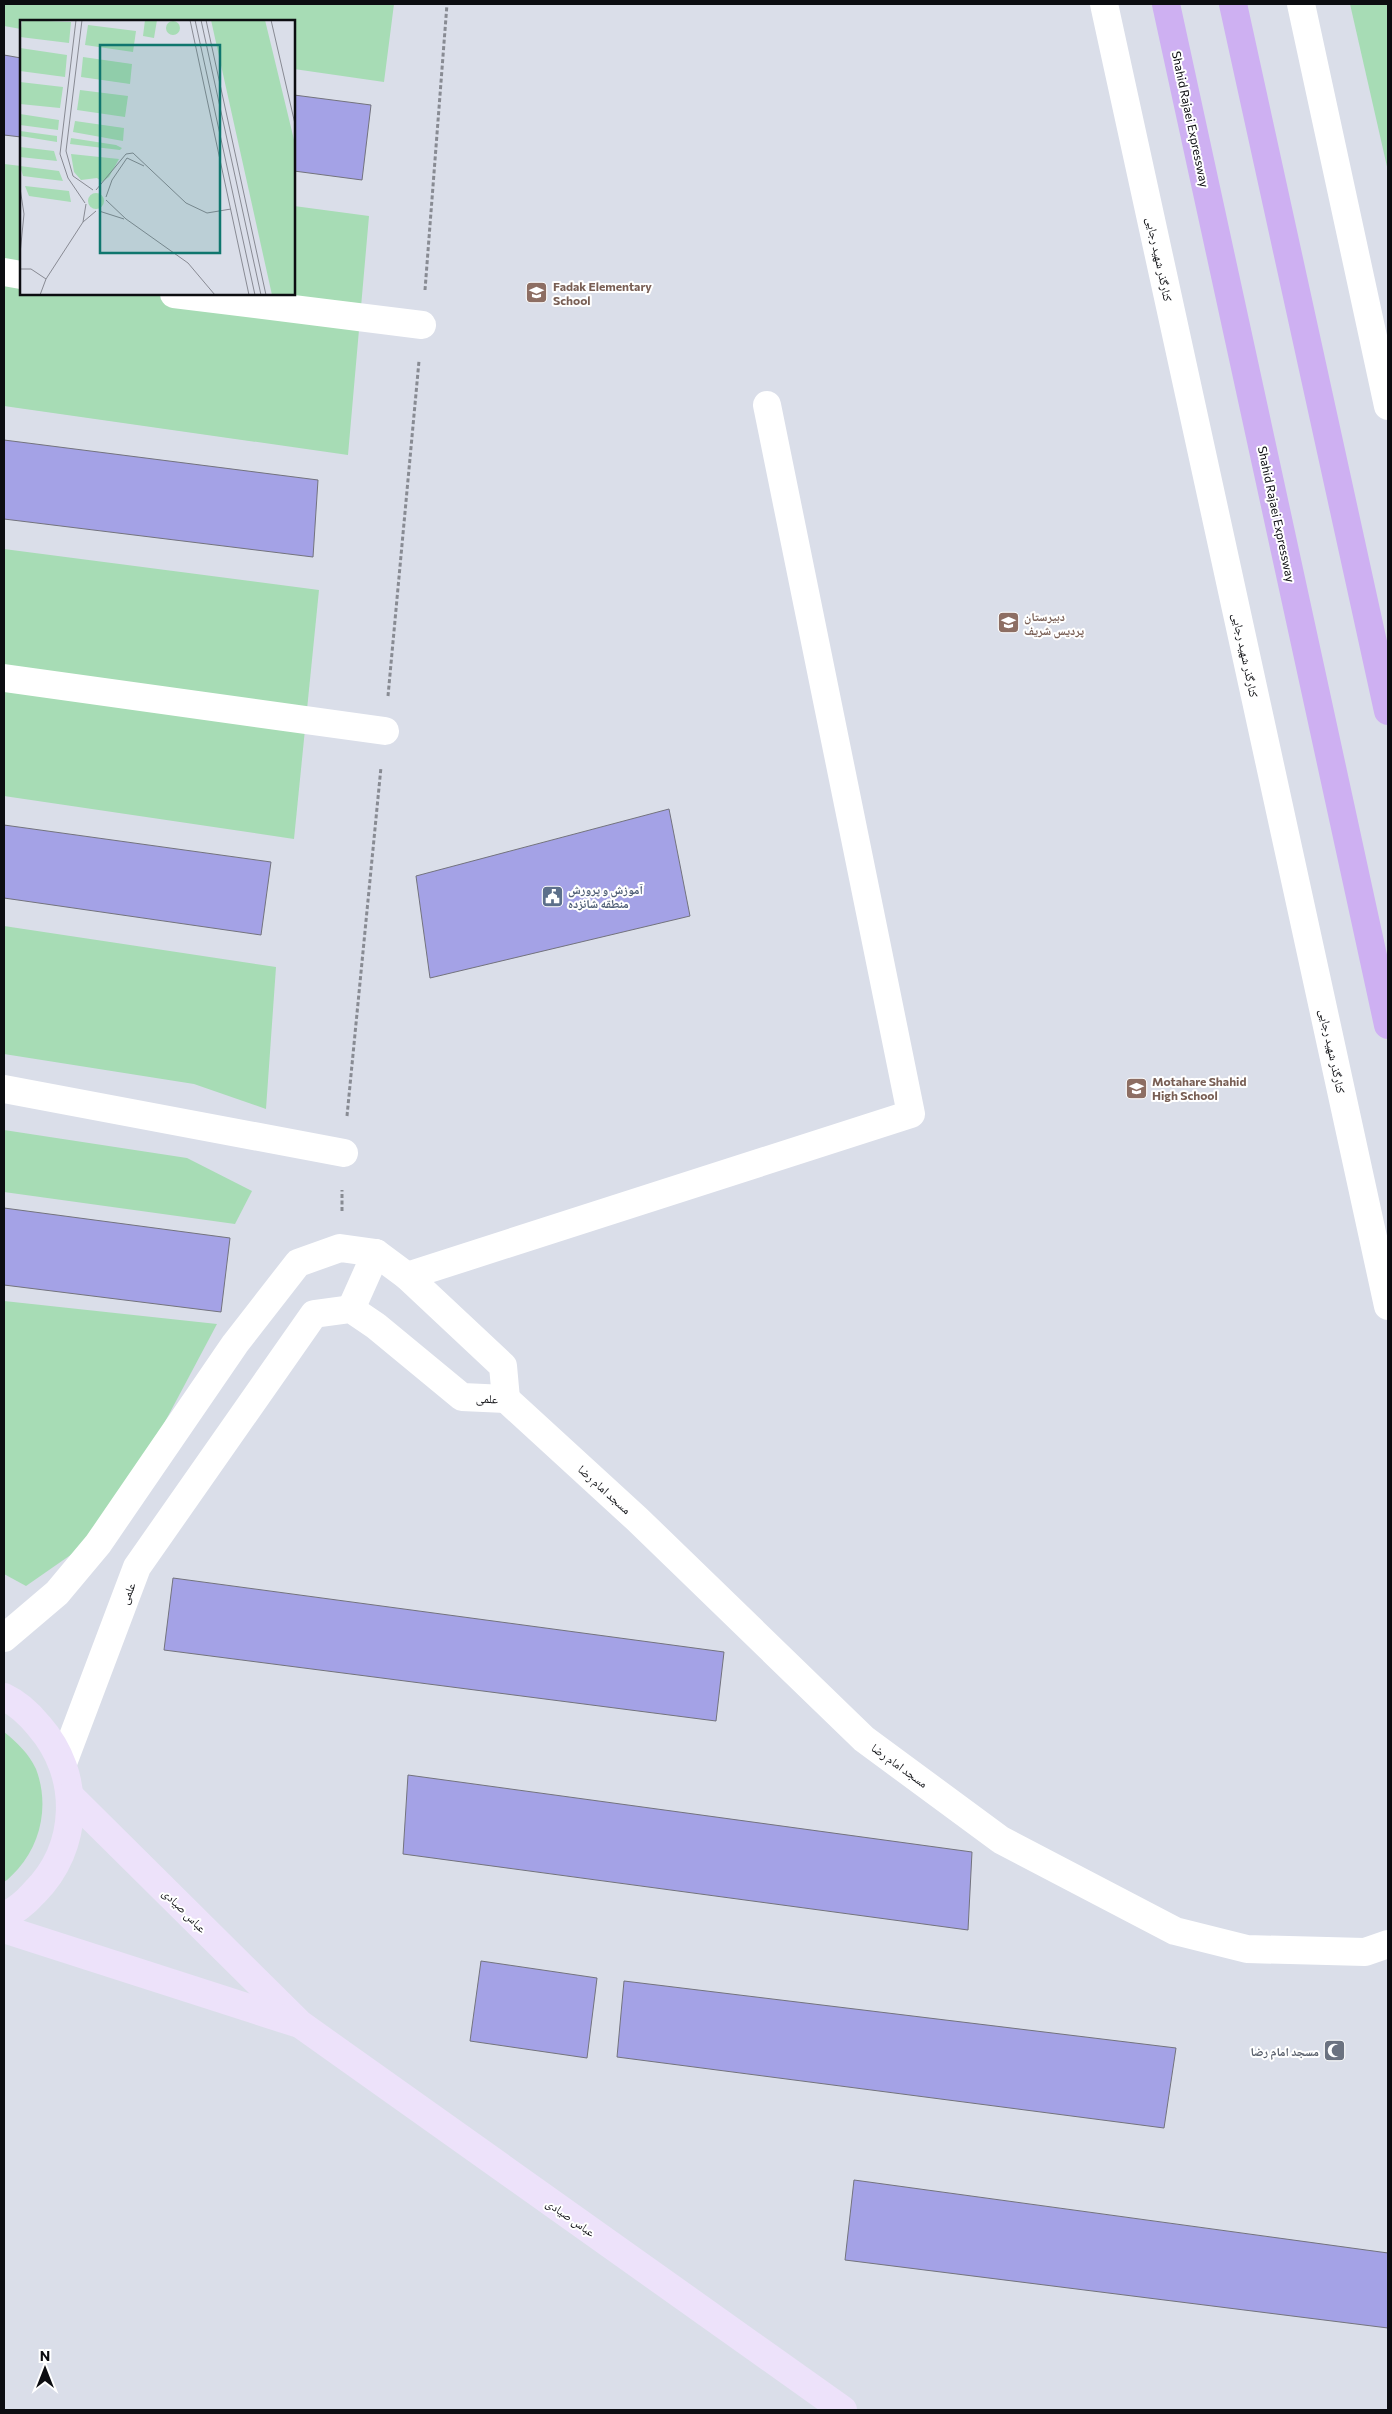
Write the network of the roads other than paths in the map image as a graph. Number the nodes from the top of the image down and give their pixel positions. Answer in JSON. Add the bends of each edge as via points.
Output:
{"nodes":[{"id":1,"x":1104,"y":4,"type":"edge"},
{"id":2,"x":1166,"y":4,"type":"edge"},
{"id":3,"x":1233,"y":4,"type":"edge"},
{"id":4,"x":1301,"y":4,"type":"edge"},
{"id":5,"x":4,"y":272,"type":"edge"},
{"id":6,"x":20,"y":274,"type":"edge"},
{"id":7,"x":182,"y":295,"type":"edge"},
{"id":8,"x":422,"y":325,"type":"road end"},
{"id":9,"x":767,"y":404,"type":"dead end"},
{"id":10,"x":1388,"y":406,"type":"edge"},
{"id":11,"x":4,"y":678,"type":"edge"},
{"id":12,"x":1388,"y":711,"type":"edge"},
{"id":13,"x":385,"y":731,"type":"road end"},
{"id":14,"x":1388,"y":1025,"type":"edge"},
{"id":15,"x":4,"y":1089,"type":"edge"},
{"id":16,"x":344,"y":1153,"type":"road end"},
{"id":17,"x":376,"y":1253,"type":"junction"},
{"id":18,"x":407,"y":1276,"type":"junction"},
{"id":19,"x":1388,"y":1306,"type":"edge"},
{"id":20,"x":351,"y":1310,"type":"junction"},
{"id":21,"x":506,"y":1399,"type":"junction"},
{"id":22,"x":4,"y":1638,"type":"edge"},
{"id":23,"x":4,"y":1697,"type":"edge"},
{"id":24,"x":63,"y":1763,"type":"junction"},
{"id":25,"x":70,"y":1796,"type":"junction"},
{"id":26,"x":4,"y":1916,"type":"edge"},
{"id":27,"x":4,"y":1929,"type":"edge"},
{"id":28,"x":1388,"y":1944,"type":"edge"},
{"id":29,"x":300,"y":2024,"type":"junction"},
{"id":30,"x":843,"y":2410,"type":"edge"}],
"edges":[{"from":1,"to":19,"type":"street","name":"کنارگذر شهید رجایی"},
{"from":2,"to":14,"type":"highway","name":"Shahid Rajaei Expressway"},
{"from":3,"to":12,"type":"highway"},
{"from":4,"to":10,"type":"street"},
{"from":5,"to":6,"type":"street"},
{"from":7,"to":8,"type":"street"},
{"from":9,"to":18,"type":"street","via":[[911,1114]]},
{"from":11,"to":13,"type":"street"},
{"from":15,"to":16,"type":"street"},
{"from":17,"to":18,"type":"street","name":"علمی"},
{"from":17,"to":20,"type":"street"},
{"from":17,"to":22,"type":"street","name":"علمی","via":[[340,1248],[298,1263],[235,1344],[98,1544],[57,1593]]},
{"from":18,"to":21,"type":"street","name":"علمی","via":[[503,1366]]},
{"from":20,"to":21,"type":"street","name":"علمی","via":[[376,1326],[462,1397]]},
{"from":20,"to":24,"type":"street","name":"علمی","via":[[314,1314],[137,1567]]},
{"from":21,"to":28,"type":"street","name":"مسجد امام رضا","via":[[637,1519],[864,1739],[1001,1840],[1175,1931],[1247,1949],[1365,1952]]},
{"from":23,"to":24,"type":"main road","via":[[30,1715],[49,1737]]},
{"from":24,"to":25,"type":"main road"},
{"from":25,"to":26,"type":"main road","via":[[67,1835],[56,1864],[44,1884],[27,1901]]},
{"from":25,"to":29,"type":"main road","name":"عباس صیادی"},
{"from":27,"to":29,"type":"main road","name":"عباس صیادی"},
{"from":29,"to":30,"type":"main road","name":"عباس صیادی"}]}
